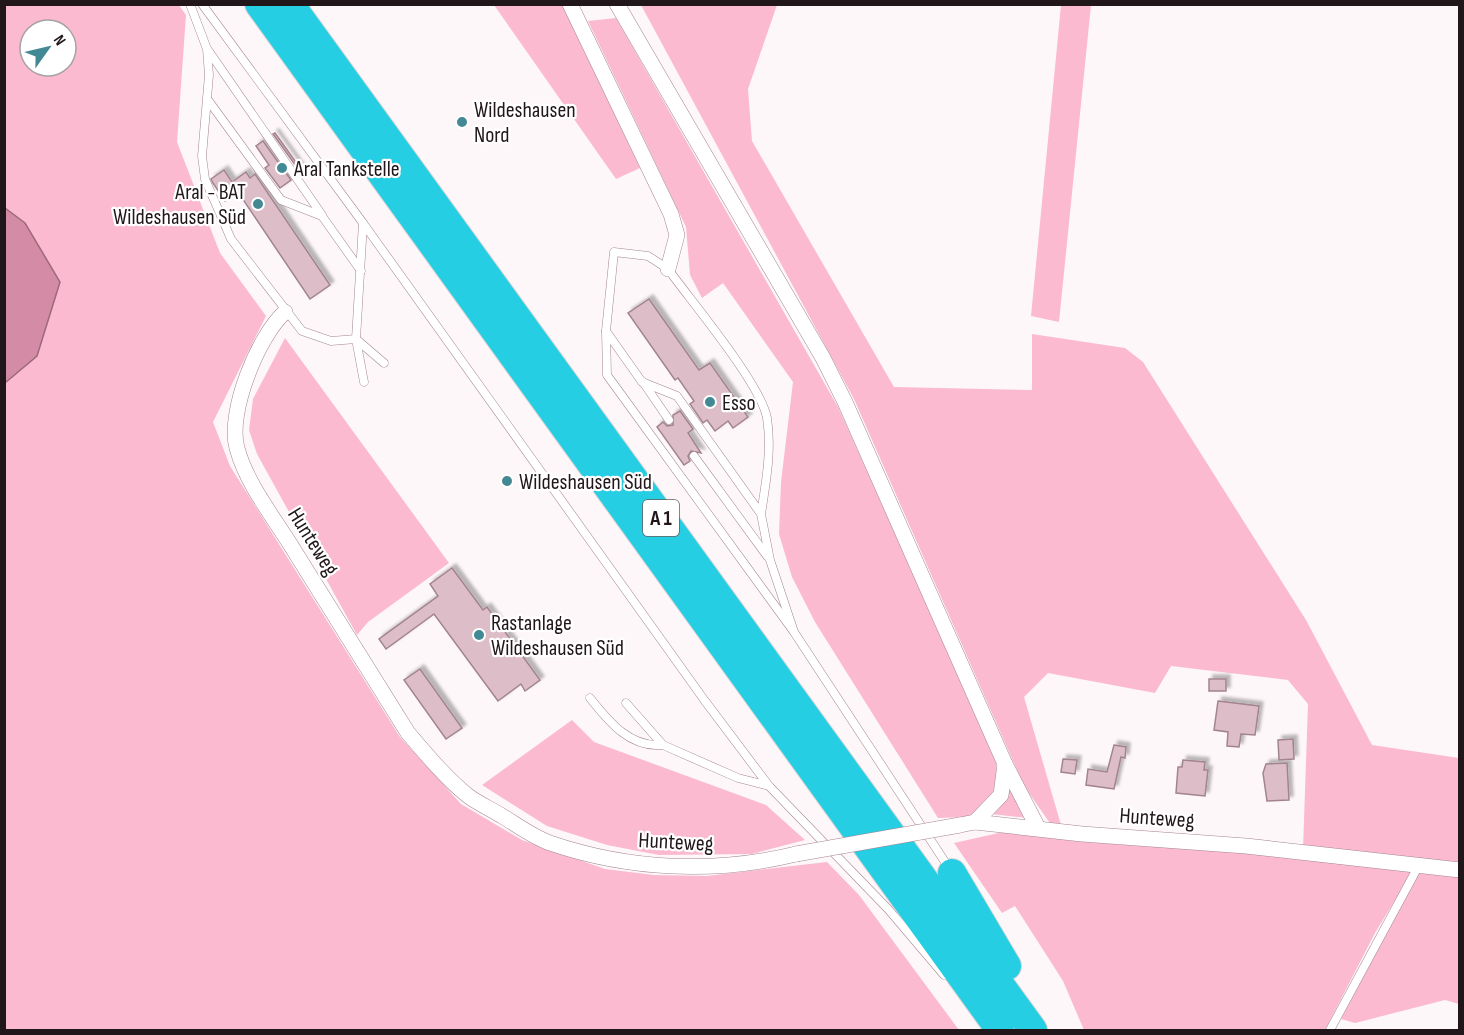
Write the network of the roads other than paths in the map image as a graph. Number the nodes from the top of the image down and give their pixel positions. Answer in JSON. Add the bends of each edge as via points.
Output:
{"nodes":[{"id":1,"x":190,"y":4,"type":"edge"},
{"id":2,"x":202,"y":4,"type":"edge"},
{"id":3,"x":259,"y":4,"type":"edge"},
{"id":4,"x":290,"y":4,"type":"edge"},
{"id":5,"x":570,"y":4,"type":"edge"},
{"id":6,"x":617,"y":4,"type":"edge"},
{"id":7,"x":207,"y":49,"type":"junction"},
{"id":8,"x":208,"y":100,"type":"junction"},
{"id":9,"x":322,"y":216,"type":"junction"},
{"id":10,"x":363,"y":223,"type":"junction"},
{"id":11,"x":668,"y":269,"type":"junction"},
{"id":12,"x":362,"y":272,"type":"junction"},
{"id":13,"x":285,"y":312,"type":"junction"},
{"id":14,"x":606,"y":331,"type":"junction"},
{"id":15,"x":356,"y":339,"type":"junction"},
{"id":16,"x":384,"y":363,"type":"dead end"},
{"id":17,"x":364,"y":382,"type":"dead end"},
{"id":18,"x":642,"y":382,"type":"junction"},
{"id":19,"x":669,"y":420,"type":"dead end"},
{"id":20,"x":694,"y":456,"type":"dead end"},
{"id":21,"x":761,"y":514,"type":"junction"},
{"id":22,"x":770,"y":560,"type":"junction"},
{"id":23,"x":794,"y":632,"type":"junction"},
{"id":24,"x":590,"y":698,"type":"dead end"},
{"id":25,"x":626,"y":703,"type":"dead end"},
{"id":26,"x":663,"y":745,"type":"junction"},
{"id":27,"x":1005,"y":764,"type":"junction"},
{"id":28,"x":769,"y":786,"type":"junction"},
{"id":29,"x":975,"y":822,"type":"junction"},
{"id":30,"x":1038,"y":828,"type":"junction"},
{"id":31,"x":1419,"y":866,"type":"junction"},
{"id":32,"x":1460,"y":870,"type":"edge"},
{"id":33,"x":952,"y":873,"type":"joint"},
{"id":34,"x":967,"y":985,"type":"junction"},
{"id":35,"x":1000,"y":1030,"type":"edge"},
{"id":36,"x":1033,"y":1030,"type":"edge"},
{"id":37,"x":1042,"y":1030,"type":"edge"},
{"id":38,"x":1330,"y":1030,"type":"edge"}],
"edges":[{"from":1,"to":7,"type":"lane"},
{"from":2,"to":10,"type":"lane"},
{"from":3,"to":34,"type":"highway","number":"A 1"},
{"from":4,"to":36,"type":"highway","number":"A 1"},
{"from":5,"to":11,"type":"street","via":[[671,214],[677,235]]},
{"from":6,"to":27,"type":"street","via":[[823,358]]},
{"from":7,"to":8,"type":"lane"},
{"from":7,"to":9,"type":"lane"},
{"from":8,"to":9,"type":"lane","via":[[280,200]]},
{"from":8,"to":13,"type":"lane","via":[[202,156],[205,179],[231,239]]},
{"from":9,"to":12,"type":"lane"},
{"from":10,"to":12,"type":"lane"},
{"from":10,"to":28,"type":"lane"},
{"from":11,"to":14,"type":"lane","via":[[648,256],[614,252]]},
{"from":11,"to":21,"type":"lane","via":[[755,388],[767,415],[767,476]]},
{"from":12,"to":15,"type":"lane"},
{"from":13,"to":15,"type":"lane","via":[[302,331],[316,337],[330,341]]},
{"from":13,"to":29,"type":"street","name":"Hunteweg","bridge":true,"via":[[272,323],[242,390],[234,418],[237,448],[260,495],[408,733],[468,796],[547,842],[604,858],[655,866],[757,864]]},
{"from":14,"to":18,"type":"lane"},
{"from":14,"to":23,"type":"lane","via":[[608,375]]},
{"from":15,"to":16,"type":"lane"},
{"from":15,"to":17,"type":"lane"},
{"from":18,"to":19,"type":"lane"},
{"from":18,"to":21,"type":"lane","via":[[676,396]]},
{"from":20,"to":22,"type":"lane"},
{"from":21,"to":22,"type":"lane"},
{"from":22,"to":23,"type":"lane"},
{"from":23,"to":33,"type":"lane"},
{"from":24,"to":26,"type":"lane","via":[[625,735],[646,746]]},
{"from":25,"to":26,"type":"lane"},
{"from":26,"to":28,"type":"lane","via":[[738,778]]},
{"from":27,"to":29,"type":"street","via":[[1001,795]]},
{"from":27,"to":30,"type":"street"},
{"from":28,"to":34,"type":"lane","via":[[888,909],[943,975]]},
{"from":29,"to":30,"type":"street","name":"Hunteweg"},
{"from":30,"to":31,"type":"street","name":"Hunteweg"},
{"from":31,"to":32,"type":"street","name":"Hunteweg"},
{"from":31,"to":38,"type":"lane"},
{"from":33,"to":37,"type":"highway","via":[[1037,1013]]},
{"from":34,"to":35,"type":"highway","number":"A 1"}]}
